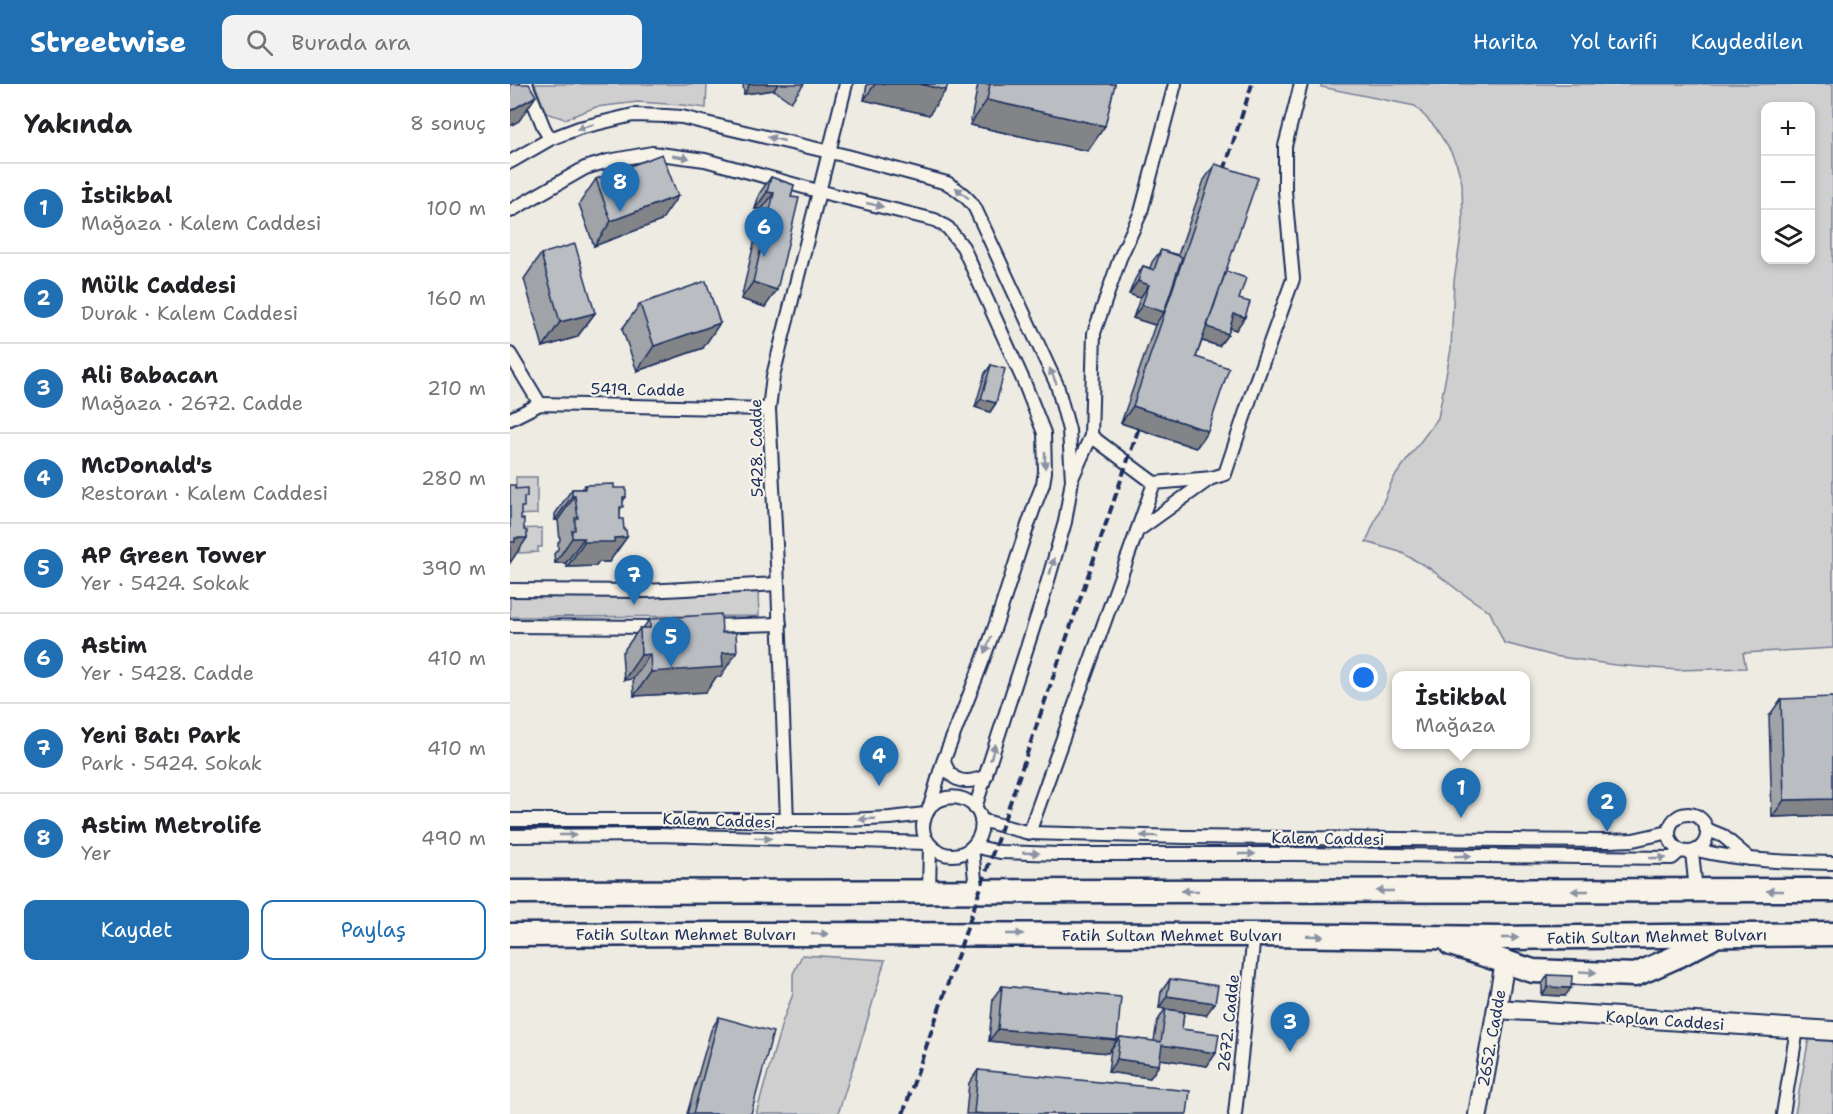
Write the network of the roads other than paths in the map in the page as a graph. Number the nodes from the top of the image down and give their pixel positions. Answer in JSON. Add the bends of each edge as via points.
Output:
{"nodes":[{"id":1,"x":526,"y":84,"type":"edge"},
{"id":2,"x":846,"y":84,"type":"edge"},
{"id":3,"x":1176,"y":84,"type":"edge"},
{"id":4,"x":1301,"y":84,"type":"edge"},
{"id":5,"x":550,"y":139,"type":"junction"},
{"id":6,"x":828,"y":152,"type":"junction"},
{"id":7,"x":510,"y":162,"type":"edge"},
{"id":8,"x":818,"y":191,"type":"junction"},
{"id":9,"x":510,"y":210,"type":"edge"},
{"id":10,"x":510,"y":354,"type":"edge"},
{"id":11,"x":540,"y":404,"type":"junction"},
{"id":12,"x":769,"y":409,"type":"junction"},
{"id":13,"x":510,"y":419,"type":"edge"},
{"id":14,"x":1091,"y":436,"type":"junction"},
{"id":15,"x":1212,"y":478,"type":"junction"},
{"id":16,"x":1072,"y":480,"type":"junction"},
{"id":17,"x":1154,"y":483,"type":"junction"},
{"id":18,"x":1137,"y":531,"type":"junction"},
{"id":19,"x":778,"y":584,"type":"junction"},
{"id":20,"x":510,"y":590,"type":"edge"},
{"id":21,"x":780,"y":624,"type":"junction"},
{"id":22,"x":510,"y":626,"type":"edge"},
{"id":23,"x":675,"y":626,"type":"edge"},
{"id":24,"x":699,"y":626,"type":"edge"},
{"id":25,"x":944,"y":761,"type":"junction"},
{"id":26,"x":986,"y":776,"type":"junction"},
{"id":27,"x":975,"y":808,"type":"junction"},
{"id":28,"x":927,"y":810,"type":"junction"},
{"id":29,"x":510,"y":820,"type":"edge"},
{"id":30,"x":787,"y":820,"type":"junction"},
{"id":31,"x":981,"y":820,"type":"junction"},
{"id":32,"x":1706,"y":829,"type":"junction"},
{"id":33,"x":1669,"y":832,"type":"junction"},
{"id":34,"x":1029,"y":833,"type":"junction"},
{"id":35,"x":510,"y":836,"type":"edge"},
{"id":36,"x":929,"y":844,"type":"junction"},
{"id":37,"x":973,"y":847,"type":"junction"},
{"id":38,"x":1690,"y":851,"type":"junction"},
{"id":39,"x":1750,"y":859,"type":"junction"},
{"id":40,"x":1833,"y":863,"type":"edge"},
{"id":41,"x":1833,"y":890,"type":"edge"},
{"id":42,"x":929,"y":891,"type":"junction"},
{"id":43,"x":976,"y":891,"type":"junction"},
{"id":44,"x":1696,"y":891,"type":"junction"},
{"id":45,"x":510,"y":892,"type":"edge"},
{"id":46,"x":1833,"y":934,"type":"edge"},
{"id":47,"x":510,"y":935,"type":"edge"},
{"id":48,"x":1254,"y":935,"type":"junction"},
{"id":49,"x":1715,"y":936,"type":"junction"},
{"id":50,"x":1430,"y":937,"type":"junction"},
{"id":51,"x":1505,"y":962,"type":"junction"},
{"id":52,"x":1497,"y":1009,"type":"junction"},
{"id":53,"x":1797,"y":1029,"type":"junction"},
{"id":54,"x":1833,"y":1031,"type":"edge"},
{"id":55,"x":1235,"y":1114,"type":"edge"},
{"id":56,"x":1478,"y":1114,"type":"edge"},
{"id":57,"x":1783,"y":1114,"type":"edge"}],
"edges":[{"from":1,"to":5,"type":"street"},
{"from":2,"to":6,"type":"street","name":"5428. Cadde"},
{"from":3,"to":14,"type":"street","via":[[1141,212],[1094,333]]},
{"from":4,"to":15,"type":"street","via":[[1286,146],[1285,191],[1293,279],[1225,474]]},
{"from":6,"to":5,"type":"street","one_way":true,"via":[[666,116],[633,115]]},
{"from":5,"to":7,"type":"street"},
{"from":6,"to":8,"type":"street","name":"5428. Cadde"},
{"from":16,"to":6,"type":"street","one_way":true,"via":[[1069,430],[1057,385],[970,200],[947,183]]},
{"from":9,"to":8,"type":"street","one_way":true,"via":[[585,168],[652,153],[705,160]]},
{"from":8,"to":12,"type":"street","name":"5428. Cadde","via":[[773,376]]},
{"from":8,"to":25,"type":"street","one_way":true,"via":[[935,220],[948,228],[963,247],[1044,432],[1043,484],[992,636]]},
{"from":10,"to":11,"type":"street"},
{"from":11,"to":12,"type":"street","name":"5419. Cadde"},
{"from":11,"to":13,"type":"street","name":"5419. Cadde"},
{"from":12,"to":19,"type":"street","name":"5428. Cadde"},
{"from":14,"to":16,"type":"street"},
{"from":14,"to":17,"type":"street"},
{"from":15,"to":17,"type":"street"},
{"from":15,"to":18,"type":"street"},
{"from":26,"to":16,"type":"street","one_way":true,"via":[[1063,530]]},
{"from":17,"to":18,"type":"street"},
{"from":18,"to":34,"type":"street"},
{"from":19,"to":20,"type":"street","via":[[646,591]]},
{"from":19,"to":21,"type":"street","name":"5428. Cadde"},
{"from":21,"to":24,"type":"street"},
{"from":21,"to":30,"type":"street","name":"5428. Cadde"},
{"from":22,"to":23,"type":"street"},
{"from":25,"to":26,"type":"street","via":[[946,770],[965,782]]},
{"from":25,"to":28,"type":"street"},
{"from":26,"to":27,"type":"street"},
{"from":27,"to":28,"type":"street","via":[[953,796],[936,801]]},
{"from":27,"to":31,"type":"street"},
{"from":28,"to":30,"type":"street","name":"Kalem Caddesi","one_way":true,"via":[[890,818]]},
{"from":28,"to":36,"type":"street","via":[[923,832]]},
{"from":29,"to":30,"type":"street","name":"Kalem Caddesi"},
{"from":31,"to":34,"type":"street","name":"Kalem Caddesi"},
{"from":31,"to":37,"type":"street"},
{"from":32,"to":33,"type":"street","via":[[1698,817],[1687,814],[1672,822]]},
{"from":32,"to":38,"type":"street","via":[[1705,841]]},
{"from":32,"to":39,"type":"street","via":[[1723,836]]},
{"from":33,"to":34,"type":"street","name":"Kalem Caddesi","one_way":true,"via":[[1608,841]]},
{"from":33,"to":38,"type":"street","via":[[1671,843]]},
{"from":35,"to":36,"type":"street","name":"Kalem Caddesi","one_way":true,"via":[[658,835]]},
{"from":36,"to":37,"type":"street","via":[[937,851],[953,855]]},
{"from":36,"to":42,"type":"street"},
{"from":37,"to":38,"type":"street","name":"Kalem Caddesi","one_way":true,"via":[[1059,854],[1661,858]]},
{"from":37,"to":43,"type":"street"},
{"from":38,"to":39,"type":"street"},
{"from":38,"to":44,"type":"street"},
{"from":39,"to":40,"type":"street"},
{"from":41,"to":44,"type":"highway","one_way":true},
{"from":42,"to":43,"type":"highway"},
{"from":42,"to":45,"type":"highway"},
{"from":44,"to":43,"type":"highway","one_way":true},
{"from":46,"to":49,"type":"highway","name":"Fatih Sultan Mehmet Bulvarı"},
{"from":47,"to":48,"type":"highway","name":"Fatih Sultan Mehmet Bulvarı","one_way":true},
{"from":48,"to":50,"type":"highway","name":"Fatih Sultan Mehmet Bulvarı","one_way":true},
{"from":48,"to":55,"type":"street","name":"2672. Cadde"},
{"from":50,"to":49,"type":"highway","name":"Fatih Sultan Mehmet Bulvarı","one_way":true},
{"from":51,"to":49,"type":"highway","one_way":true,"via":[[1533,971],[1635,975]]},
{"from":50,"to":51,"type":"highway"},
{"from":51,"to":52,"type":"street","name":"2652. Cadde"},
{"from":52,"to":53,"type":"street","name":"Kaplan Caddesi"},
{"from":52,"to":56,"type":"street","name":"2652. Cadde"},
{"from":53,"to":54,"type":"street","name":"Kaplan Caddesi"},
{"from":53,"to":57,"type":"street"}]}
